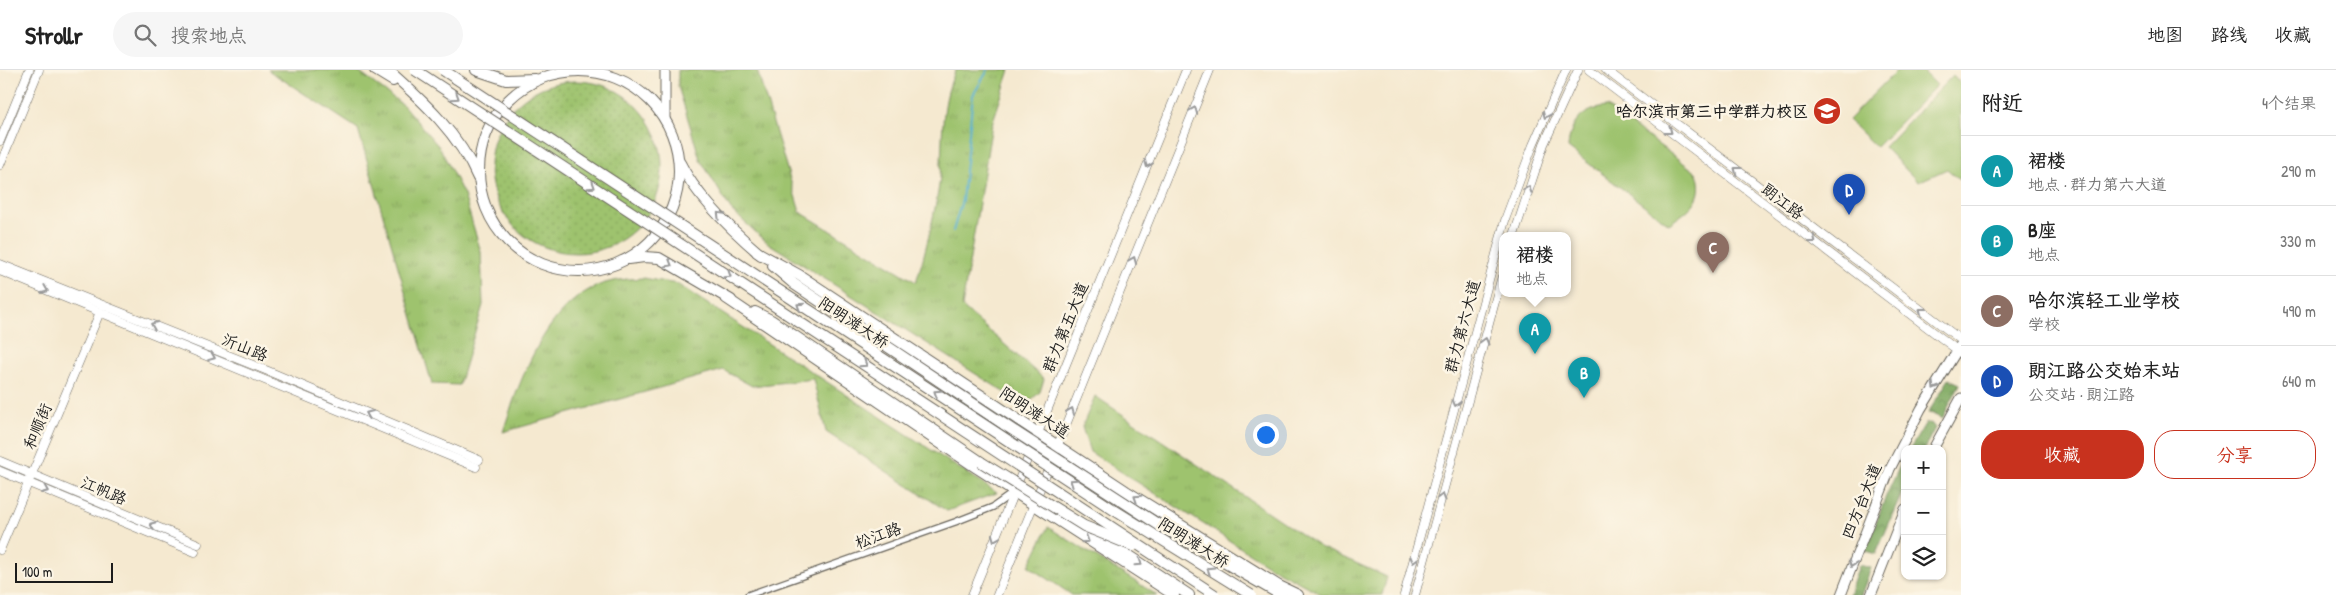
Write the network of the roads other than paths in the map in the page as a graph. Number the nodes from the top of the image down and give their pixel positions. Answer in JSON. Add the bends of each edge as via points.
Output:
{"nodes":[{"id":1,"x":29,"y":70,"type":"edge"},
{"id":2,"x":39,"y":70,"type":"edge"},
{"id":3,"x":375,"y":70,"type":"edge"},
{"id":4,"x":388,"y":70,"type":"edge"},
{"id":5,"x":415,"y":70,"type":"edge"},
{"id":6,"x":443,"y":70,"type":"edge"},
{"id":7,"x":476,"y":70,"type":"edge"},
{"id":8,"x":665,"y":70,"type":"edge"},
{"id":9,"x":1186,"y":70,"type":"edge"},
{"id":10,"x":1210,"y":70,"type":"edge"},
{"id":11,"x":1566,"y":70,"type":"edge"},
{"id":12,"x":1578,"y":70,"type":"edge"},
{"id":13,"x":1589,"y":70,"type":"edge"},
{"id":14,"x":1606,"y":70,"type":"edge"},
{"id":15,"x":565,"y":71,"type":"edge"},
{"id":16,"x":544,"y":77,"type":"junction"},
{"id":17,"x":419,"y":97,"type":"junction"},
{"id":18,"x":665,"y":120,"type":"junction"},
{"id":19,"x":1,"y":138,"type":"edge"},
{"id":20,"x":678,"y":161,"type":"junction"},
{"id":21,"x":0,"y":164,"type":"edge"},
{"id":22,"x":480,"y":184,"type":"junction"},
{"id":23,"x":1502,"y":232,"type":"edge"},
{"id":24,"x":1515,"y":232,"type":"edge"},
{"id":25,"x":1499,"y":243,"type":"edge"},
{"id":26,"x":757,"y":252,"type":"junction"},
{"id":27,"x":622,"y":260,"type":"junction"},
{"id":28,"x":0,"y":264,"type":"edge"},
{"id":29,"x":0,"y":272,"type":"edge"},
{"id":30,"x":1499,"y":287,"type":"edge"},
{"id":31,"x":726,"y":298,"type":"junction"},
{"id":32,"x":100,"y":312,"type":"junction"},
{"id":33,"x":1960,"y":347,"type":"edge"},
{"id":34,"x":1961,"y":398,"type":"edge"},
{"id":35,"x":1037,"y":431,"type":"junction"},
{"id":36,"x":1058,"y":444,"type":"junction"},
{"id":37,"x":1935,"y":445,"type":"edge"},
{"id":38,"x":0,"y":461,"type":"edge"},
{"id":39,"x":0,"y":471,"type":"edge"},
{"id":40,"x":31,"y":474,"type":"junction"},
{"id":41,"x":28,"y":483,"type":"junction"},
{"id":42,"x":1014,"y":492,"type":"junction"},
{"id":43,"x":1121,"y":500,"type":"junction"},
{"id":44,"x":1034,"y":505,"type":"junction"},
{"id":45,"x":1901,"y":520,"type":"edge"},
{"id":46,"x":1084,"y":526,"type":"junction"},
{"id":47,"x":1159,"y":538,"type":"junction"},
{"id":48,"x":198,"y":544,"type":"dead end"},
{"id":49,"x":0,"y":550,"type":"edge"},
{"id":50,"x":195,"y":552,"type":"dead end"},
{"id":51,"x":1152,"y":554,"type":"junction"},
{"id":52,"x":748,"y":595,"type":"edge"},
{"id":53,"x":972,"y":595,"type":"edge"},
{"id":54,"x":997,"y":595,"type":"edge"},
{"id":55,"x":1174,"y":595,"type":"edge"},
{"id":56,"x":1189,"y":595,"type":"edge"},
{"id":57,"x":1215,"y":595,"type":"edge"},
{"id":58,"x":1251,"y":595,"type":"edge"},
{"id":59,"x":1282,"y":595,"type":"edge"},
{"id":60,"x":1298,"y":595,"type":"edge"},
{"id":61,"x":1404,"y":595,"type":"edge"},
{"id":62,"x":1415,"y":595,"type":"edge"},
{"id":63,"x":1841,"y":595,"type":"edge"},
{"id":64,"x":1871,"y":595,"type":"edge"}],
"edges":[{"from":1,"to":19,"type":"main road"},
{"from":2,"to":21,"type":"main road"},
{"from":3,"to":17,"type":"highway"},
{"from":4,"to":17,"type":"highway"},
{"from":5,"to":51,"type":"highway","name":"阳明滩大桥","one_way":true,"bridge":true},
{"from":47,"to":6,"type":"highway","name":"阳明滩大桥","one_way":true,"bridge":true},
{"from":7,"to":16,"type":"highway","via":[[506,80]]},
{"from":8,"to":18,"type":"main road"},
{"from":9,"to":35,"type":"main road","name":"群力第五大道","one_way":true},
{"from":36,"to":10,"type":"main road","one_way":true},
{"from":11,"to":23,"type":"main road","name":"群力第六大道","one_way":true,"via":[[1533,145]]},
{"from":24,"to":12,"type":"main road","one_way":true,"via":[[1544,144]]},
{"from":13,"to":33,"type":"main road","name":"朗江路","one_way":true},
{"from":33,"to":14,"type":"main road","name":"朗江路","one_way":true},
{"from":15,"to":16,"type":"highway"},
{"from":15,"to":18,"type":"highway","via":[[597,72],[614,77],[643,94]]},
{"from":16,"to":22,"type":"highway","via":[[515,94],[494,119],[482,150]]},
{"from":17,"to":22,"type":"highway","via":[[458,141]]},
{"from":18,"to":20,"type":"highway","via":[[674,140]]},
{"from":26,"to":20,"type":"highway","one_way":true,"via":[[701,196],[688,181]]},
{"from":20,"to":27,"type":"highway","via":[[676,196],[661,227],[650,240]]},
{"from":22,"to":27,"type":"highway","via":[[495,225],[515,248],[528,256],[556,268],[571,270],[601,268]]},
{"from":25,"to":61,"type":"main road","name":"群力第六大道","one_way":true},
{"from":26,"to":35,"type":"highway","name":"阳明滩大道","via":[[799,275]]},
{"from":26,"to":43,"type":"highway","bridge":true,"via":[[794,284]]},
{"from":27,"to":31,"type":"highway","one_way":true,"via":[[659,258]]},
{"from":32,"to":28,"type":"main road","name":"沂山路","one_way":true,"via":[[478,464],[268,371]]},
{"from":29,"to":32,"type":"main road","name":"沂山路","one_way":true},
{"from":62,"to":30,"type":"main road","name":"群力第六大道","one_way":true},
{"from":31,"to":42,"type":"highway"},
{"from":31,"to":46,"type":"highway","bridge":true,"via":[[771,320],[981,462]]},
{"from":32,"to":40,"type":"main road","name":"和顺街"},
{"from":33,"to":63,"type":"main road","name":"四方台大道","one_way":true,"via":[[1921,409],[1890,469]]},
{"from":34,"to":37,"type":"main road"},
{"from":35,"to":36,"type":"highway","name":"阳明滩大道"},
{"from":35,"to":42,"type":"main road","name":"群力第五大道"},
{"from":36,"to":44,"type":"main road"},
{"from":60,"to":36,"type":"highway","name":"阳明滩大道","one_way":true,"via":[[1165,516]]},
{"from":38,"to":40,"type":"main road","name":"江帆路"},
{"from":39,"to":41,"type":"main road","name":"江帆路"},
{"from":40,"to":41,"type":"main road","name":"和顺街"},
{"from":48,"to":40,"type":"main road","name":"江帆路","one_way":true},
{"from":41,"to":49,"type":"main road","name":"和顺街"},
{"from":41,"to":50,"type":"main road","name":"江帆路","one_way":true},
{"from":42,"to":44,"type":"highway"},
{"from":42,"to":52,"type":"street","name":"松江路","via":[[993,507],[955,522]]},
{"from":42,"to":53,"type":"main road","name":"群力第五大道","one_way":true},
{"from":43,"to":47,"type":"highway","bridge":true},
{"from":43,"to":59,"type":"highway","bridge":true,"via":[[1158,525]]},
{"from":44,"to":54,"type":"main road"},
{"from":44,"to":55,"type":"highway","one_way":true},
{"from":45,"to":64,"type":"main road"},
{"from":46,"to":51,"type":"highway","bridge":true},
{"from":46,"to":56,"type":"highway","one_way":true,"bridge":true},
{"from":58,"to":47,"type":"highway","name":"阳明滩大桥","one_way":true,"bridge":true},
{"from":51,"to":57,"type":"highway","name":"阳明滩大桥","bridge":true}]}
